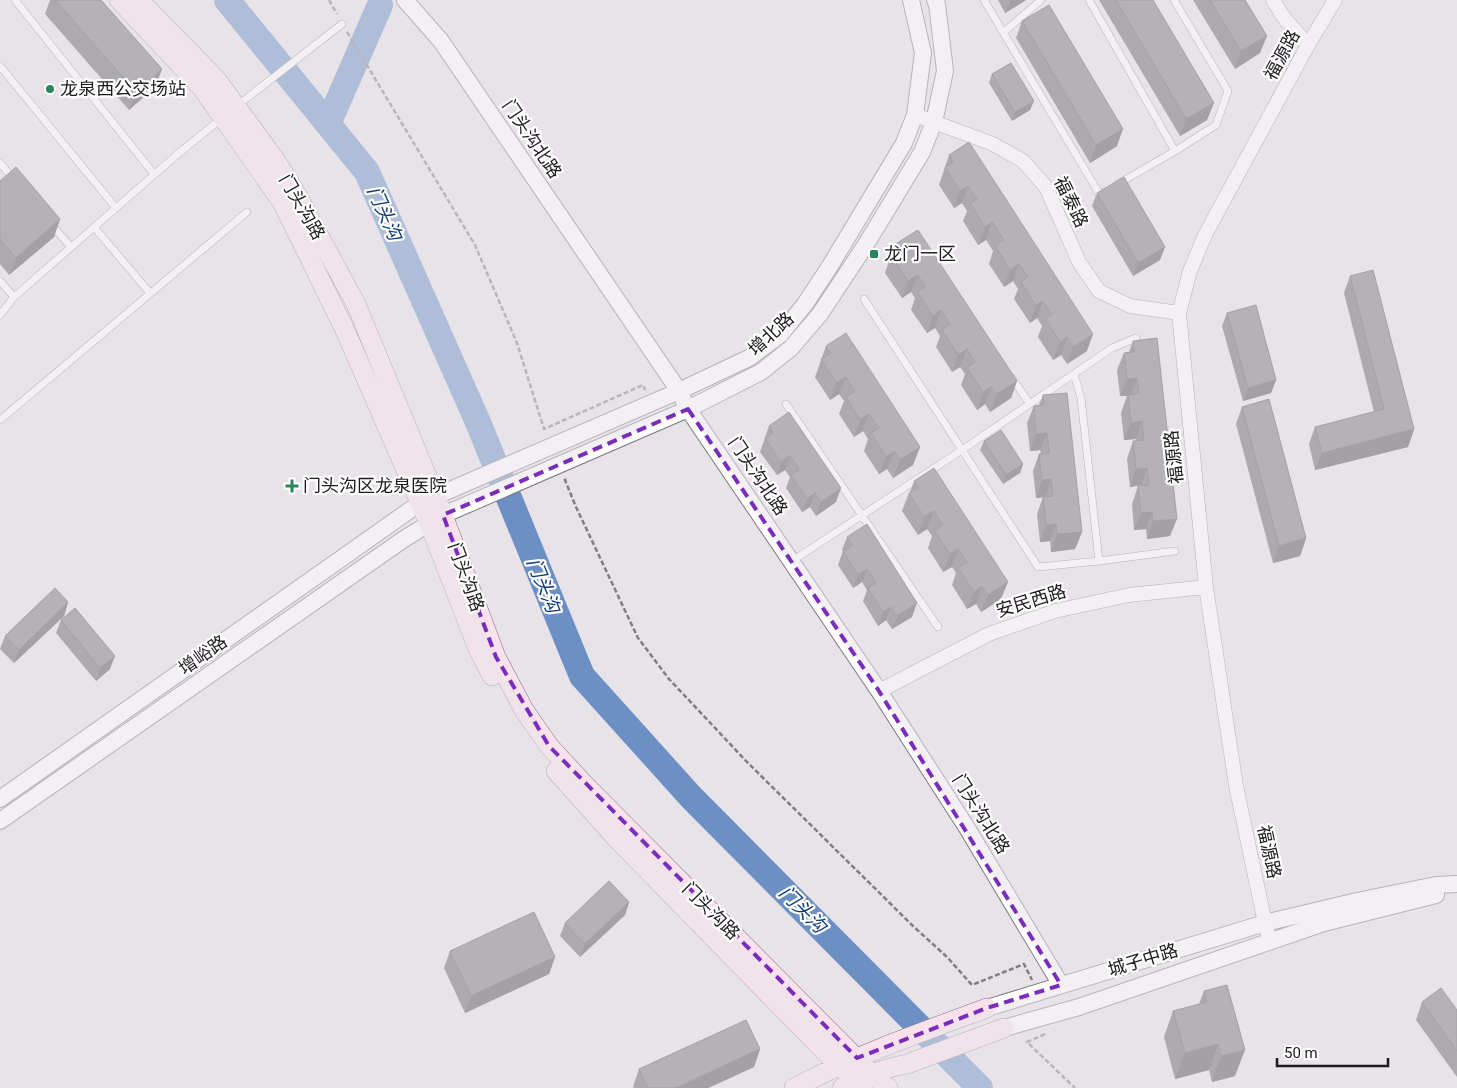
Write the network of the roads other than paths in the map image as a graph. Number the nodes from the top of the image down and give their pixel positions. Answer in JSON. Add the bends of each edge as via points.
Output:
{"nodes":[{"id":1,"x":14,"y":0,"type":"edge"},
{"id":2,"x":119,"y":0,"type":"edge"},
{"id":3,"x":138,"y":0,"type":"edge"},
{"id":4,"x":405,"y":0,"type":"edge"},
{"id":5,"x":911,"y":0,"type":"edge"},
{"id":6,"x":935,"y":0,"type":"edge"},
{"id":7,"x":984,"y":0,"type":"edge"},
{"id":8,"x":1041,"y":0,"type":"edge"},
{"id":9,"x":1089,"y":0,"type":"edge"},
{"id":10,"x":1174,"y":0,"type":"edge"},
{"id":11,"x":1274,"y":0,"type":"edge"},
{"id":12,"x":1335,"y":0,"type":"edge"},
{"id":13,"x":342,"y":24,"type":"dead end"},
{"id":14,"x":1004,"y":32,"type":"junction"},
{"id":15,"x":1308,"y":45,"type":"junction"},
{"id":16,"x":0,"y":66,"type":"edge"},
{"id":17,"x":233,"y":109,"type":"junction"},
{"id":18,"x":916,"y":115,"type":"junction"},
{"id":19,"x":934,"y":122,"type":"junction"},
{"id":20,"x":1176,"y":151,"type":"junction"},
{"id":21,"x":1,"y":168,"type":"edge"},
{"id":22,"x":154,"y":174,"type":"junction"},
{"id":23,"x":16,"y":183,"type":"edge"},
{"id":24,"x":116,"y":208,"type":"junction"},
{"id":25,"x":247,"y":212,"type":"dead end"},
{"id":26,"x":47,"y":218,"type":"edge"},
{"id":27,"x":94,"y":227,"type":"junction"},
{"id":28,"x":71,"y":247,"type":"junction"},
{"id":29,"x":0,"y":281,"type":"edge"},
{"id":30,"x":150,"y":293,"type":"junction"},
{"id":31,"x":14,"y":297,"type":"junction"},
{"id":32,"x":864,"y":299,"type":"dead end"},
{"id":33,"x":1179,"y":313,"type":"junction"},
{"id":34,"x":0,"y":315,"type":"edge"},
{"id":35,"x":1136,"y":338,"type":"dead end"},
{"id":36,"x":1008,"y":371,"type":"edge"},
{"id":37,"x":1074,"y":374,"type":"junction"},
{"id":38,"x":679,"y":391,"type":"junction"},
{"id":39,"x":786,"y":404,"type":"dead end"},
{"id":40,"x":1030,"y":404,"type":"junction"},
{"id":41,"x":688,"y":409,"type":"junction"},
{"id":42,"x":0,"y":420,"type":"edge"},
{"id":43,"x":962,"y":450,"type":"junction"},
{"id":44,"x":428,"y":499,"type":"junction"},
{"id":45,"x":862,"y":516,"type":"junction"},
{"id":46,"x":436,"y":519,"type":"junction"},
{"id":47,"x":1174,"y":551,"type":"dead end"},
{"id":48,"x":791,"y":561,"type":"junction"},
{"id":49,"x":1099,"y":562,"type":"junction"},
{"id":50,"x":1206,"y":587,"type":"junction"},
{"id":51,"x":938,"y":627,"type":"dead end"},
{"id":52,"x":879,"y":691,"type":"junction"},
{"id":53,"x":0,"y":799,"type":"edge"},
{"id":54,"x":0,"y":821,"type":"edge"},
{"id":55,"x":1457,"y":884,"type":"edge"},
{"id":56,"x":1457,"y":895,"type":"edge"},
{"id":57,"x":1264,"y":923,"type":"junction"},
{"id":58,"x":1270,"y":942,"type":"junction"},
{"id":59,"x":1061,"y":985,"type":"junction"},
{"id":60,"x":987,"y":1008,"type":"joint"},
{"id":61,"x":1004,"y":1028,"type":"joint"},
{"id":62,"x":857,"y":1058,"type":"junction"},
{"id":63,"x":838,"y":1066,"type":"junction"},
{"id":64,"x":858,"y":1082,"type":"edge"},
{"id":65,"x":794,"y":1088,"type":"edge"},
{"id":66,"x":888,"y":1088,"type":"edge"}],
"edges":[{"from":1,"to":22,"type":"lane"},
{"from":2,"to":17,"type":"main road","name":"门头沟路","via":[[202,88]]},
{"from":3,"to":17,"type":"main road","name":"门头沟路","via":[[217,80]]},
{"from":4,"to":38,"type":"street","name":"门头沟北路","via":[[441,41]]},
{"from":5,"to":18,"type":"street","name":"增北路","via":[[923,53]]},
{"from":6,"to":19,"type":"street","name":"增北路","via":[[945,71]]},
{"from":7,"to":14,"type":"lane"},
{"from":8,"to":14,"type":"lane"},
{"from":9,"to":20,"type":"lane"},
{"from":10,"to":20,"type":"lane","via":[[1228,91],[1216,125]]},
{"from":11,"to":15,"type":"street","via":[[1284,18]]},
{"from":12,"to":15,"type":"street","name":"福源路"},
{"from":13,"to":17,"type":"lane"},
{"from":14,"to":20,"type":"lane","via":[[1100,195]]},
{"from":15,"to":33,"type":"street","name":"福源路","via":[[1205,235],[1190,271]]},
{"from":16,"to":24,"type":"lane"},
{"from":17,"to":22,"type":"lane"},
{"from":17,"to":44,"type":"main road","name":"门头沟路"},
{"from":18,"to":19,"type":"street","name":"福泰路"},
{"from":18,"to":38,"type":"street","name":"增北路","via":[[904,143],[830,266],[780,336],[749,358]]},
{"from":19,"to":33,"type":"street","name":"福泰路","via":[[993,144],[1023,161],[1046,187],[1078,262],[1099,290],[1130,306]]},
{"from":19,"to":41,"type":"street","name":"增北路","via":[[922,152],[865,246],[820,314],[791,348],[761,372]]},
{"from":21,"to":23,"type":"lane"},
{"from":22,"to":24,"type":"lane"},
{"from":24,"to":27,"type":"lane"},
{"from":25,"to":30,"type":"lane"},
{"from":26,"to":28,"type":"lane"},
{"from":27,"to":28,"type":"lane"},
{"from":27,"to":30,"type":"lane"},
{"from":28,"to":31,"type":"lane"},
{"from":29,"to":31,"type":"lane"},
{"from":30,"to":42,"type":"lane"},
{"from":31,"to":34,"type":"lane"},
{"from":32,"to":43,"type":"lane"},
{"from":33,"to":50,"type":"street","name":"福源路"},
{"from":35,"to":37,"type":"lane","via":[[1112,348]]},
{"from":36,"to":40,"type":"lane"},
{"from":37,"to":40,"type":"lane"},
{"from":37,"to":49,"type":"lane","via":[[1081,398]]},
{"from":38,"to":41,"type":"street","name":"门头沟北路"},
{"from":38,"to":44,"type":"street","name":"增北路"},
{"from":39,"to":45,"type":"lane"},
{"from":40,"to":43,"type":"lane"},
{"from":41,"to":46,"type":"street","name":"增北路"},
{"from":41,"to":48,"type":"street","name":"门头沟北路"},
{"from":43,"to":45,"type":"lane"},
{"from":43,"to":49,"type":"lane","via":[[1038,567]]},
{"from":44,"to":46,"type":"main road","name":"门头沟路"},
{"from":44,"to":53,"type":"street","name":"增峪路"},
{"from":45,"to":48,"type":"lane"},
{"from":45,"to":51,"type":"lane"},
{"from":46,"to":54,"type":"street","name":"增峪路"},
{"from":46,"to":62,"type":"main road","name":"门头沟路","via":[[496,657],[524,710],[550,746]]},
{"from":46,"to":63,"type":"main road","name":"门头沟路","via":[[478,649],[511,712],[538,752],[616,838]]},
{"from":47,"to":49,"type":"lane"},
{"from":48,"to":52,"type":"street","name":"门头沟北路"},
{"from":50,"to":52,"type":"street","name":"安民西路","via":[[1129,595],[1055,611],[989,634]]},
{"from":50,"to":57,"type":"street","name":"福源路","via":[[1236,786]]},
{"from":52,"to":59,"type":"street","name":"门头沟北路"},
{"from":55,"to":57,"type":"street","name":"城子中路","via":[[1416,889]]},
{"from":56,"to":58,"type":"street","name":"城子中路","via":[[1440,894],[1324,923]]},
{"from":57,"to":58,"type":"street","name":"福源路"},
{"from":57,"to":59,"type":"street","name":"城子中路"},
{"from":58,"to":61,"type":"street","name":"城子中路","via":[[1079,1007]]},
{"from":59,"to":60,"type":"street","name":"城子中路"},
{"from":60,"to":62,"type":"main road","name":"城子中路"},
{"from":61,"to":64,"type":"main road","via":[[894,1066]]},
{"from":62,"to":63,"type":"main road","name":"城子中路"},
{"from":62,"to":64,"type":"main road","name":"门头沟路"},
{"from":63,"to":64,"type":"main road","name":"门头沟路"},
{"from":63,"to":65,"type":"main road","name":"城子中路"},
{"from":64,"to":66,"type":"main road","name":"门头沟路"}]}
